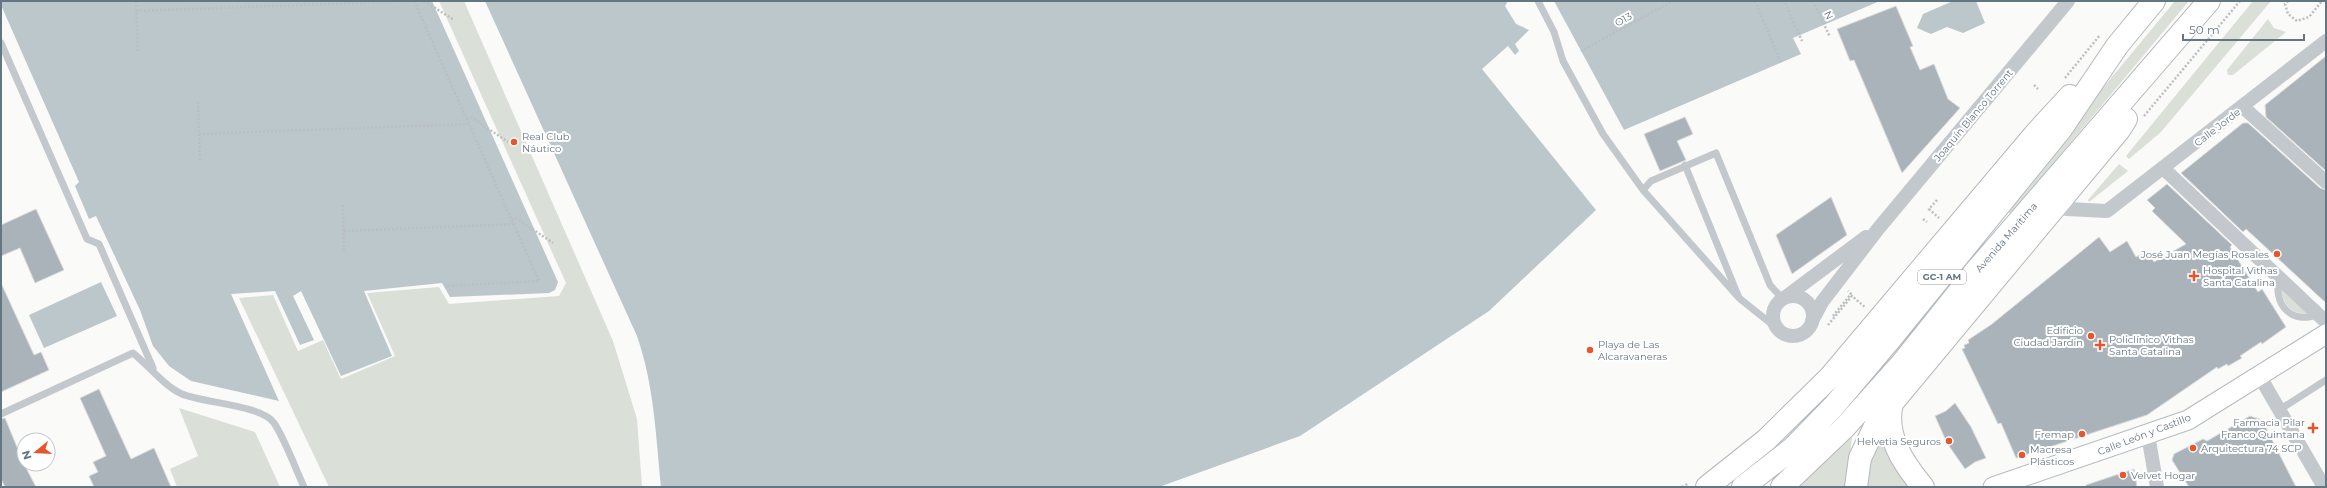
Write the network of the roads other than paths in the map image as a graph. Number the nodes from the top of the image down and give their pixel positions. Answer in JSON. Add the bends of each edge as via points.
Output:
{"nodes":[{"id":1,"x":1538,"y":1,"type":"edge"},
{"id":2,"x":2068,"y":1,"type":"edge"},
{"id":3,"x":2154,"y":1,"type":"edge"},
{"id":4,"x":2209,"y":1,"type":"edge"},
{"id":5,"x":2326,"y":41,"type":"edge"},
{"id":6,"x":1,"y":43,"type":"edge"},
{"id":7,"x":2117,"y":46,"type":"junction"},
{"id":8,"x":2165,"y":55,"type":"junction"},
{"id":9,"x":2243,"y":107,"type":"junction"},
{"id":10,"x":1684,"y":165,"type":"junction"},
{"id":11,"x":2164,"y":169,"type":"junction"},
{"id":12,"x":2326,"y":182,"type":"edge"},
{"id":13,"x":1642,"y":190,"type":"junction"},
{"id":14,"x":2067,"y":209,"type":"dead end"},
{"id":15,"x":1878,"y":229,"type":"junction"},
{"id":16,"x":2280,"y":278,"type":"junction"},
{"id":17,"x":1739,"y":298,"type":"junction"},
{"id":18,"x":1783,"y":299,"type":"junction"},
{"id":19,"x":2322,"y":318,"type":"edge"},
{"id":20,"x":1812,"y":321,"type":"junction"},
{"id":21,"x":1779,"y":330,"type":"junction"},
{"id":22,"x":2326,"y":334,"type":"edge"},
{"id":23,"x":154,"y":370,"type":"junction"},
{"id":24,"x":2258,"y":375,"type":"junction"},
{"id":25,"x":2326,"y":380,"type":"edge"},
{"id":26,"x":1892,"y":403,"type":"junction"},
{"id":27,"x":2279,"y":410,"type":"junction"},
{"id":28,"x":1,"y":414,"type":"edge"},
{"id":29,"x":2148,"y":435,"type":"junction"},
{"id":30,"x":304,"y":487,"type":"edge"},
{"id":31,"x":1707,"y":487,"type":"edge"},
{"id":32,"x":1743,"y":487,"type":"edge"},
{"id":33,"x":1782,"y":487,"type":"edge"},
{"id":34,"x":1856,"y":487,"type":"edge"},
{"id":35,"x":1923,"y":487,"type":"edge"},
{"id":36,"x":1994,"y":487,"type":"edge"},
{"id":37,"x":2157,"y":487,"type":"edge"},
{"id":38,"x":2324,"y":487,"type":"edge"}],
"edges":[{"from":1,"to":13,"type":"lane","via":[[1554,32],[1563,61],[1600,127]]},
{"from":2,"to":15,"type":"street","name":"Joaquín Blanco Torrent"},
{"from":3,"to":7,"type":"highway","number":"GC-1 AM"},
{"from":4,"to":8,"type":"highway","name":"Avenida Marítima","number":"GC-1 AM"},
{"from":5,"to":9,"type":"street","name":"Calle Jorde"},
{"from":6,"to":23,"type":"lane","via":[[87,239],[99,244]]},
{"from":7,"to":31,"type":"highway","via":[[2036,133],[1830,377],[1766,440]]},
{"from":7,"to":32,"type":"highway","number":"GC-1 AM","via":[[2061,129],[1833,407],[1793,448]]},
{"from":8,"to":26,"type":"highway","via":[[2119,130]]},
{"from":8,"to":33,"type":"highway","name":"Avenida Marítima","number":"GC-1 AM","via":[[1974,273],[1903,362],[1846,427]]},
{"from":9,"to":11,"type":"street","name":"Calle Jorde"},
{"from":9,"to":12,"type":"street"},
{"from":10,"to":13,"type":"lane","via":[[1651,181]]},
{"from":10,"to":17,"type":"lane"},
{"from":10,"to":18,"type":"lane","via":[[1716,153],[1770,285]]},
{"from":11,"to":14,"type":"street","name":"Calle Jorde","via":[[2107,211]]},
{"from":11,"to":16,"type":"street"},
{"from":13,"to":17,"type":"lane"},
{"from":15,"to":18,"type":"street","name":"Joaquín Blanco Torrent"},
{"from":15,"to":20,"type":"street","name":"Joaquín Blanco Torrent","via":[[1822,302]]},
{"from":16,"to":19,"type":"street"},
{"from":16,"to":19,"type":"lane","via":[[2276,292],[2286,311],[2298,317]]},
{"from":17,"to":21,"type":"lane"},
{"from":18,"to":20,"type":"street","via":[[1796,296],[1807,302],[1813,314]]},
{"from":18,"to":21,"type":"street","via":[[1773,314]]},
{"from":20,"to":21,"type":"street","via":[[1806,331],[1795,336]]},
{"from":22,"to":24,"type":"street","name":"Calle León y Castillo"},
{"from":23,"to":28,"type":"lane","via":[[134,353]]},
{"from":23,"to":30,"type":"lane","via":[[163,382],[182,394],[263,413],[274,422]]},
{"from":24,"to":27,"type":"street"},
{"from":24,"to":29,"type":"street","name":"Calle León y Castillo","via":[[2188,420]]},
{"from":25,"to":27,"type":"lane"},
{"from":26,"to":34,"type":"highway","via":[[1872,431],[1860,458]]},
{"from":26,"to":35,"type":"highway","via":[[1889,423],[1893,436],[1904,461]]},
{"from":27,"to":38,"type":"street"},
{"from":29,"to":36,"type":"street","name":"Calle León y Castillo"},
{"from":29,"to":37,"type":"street"}]}
